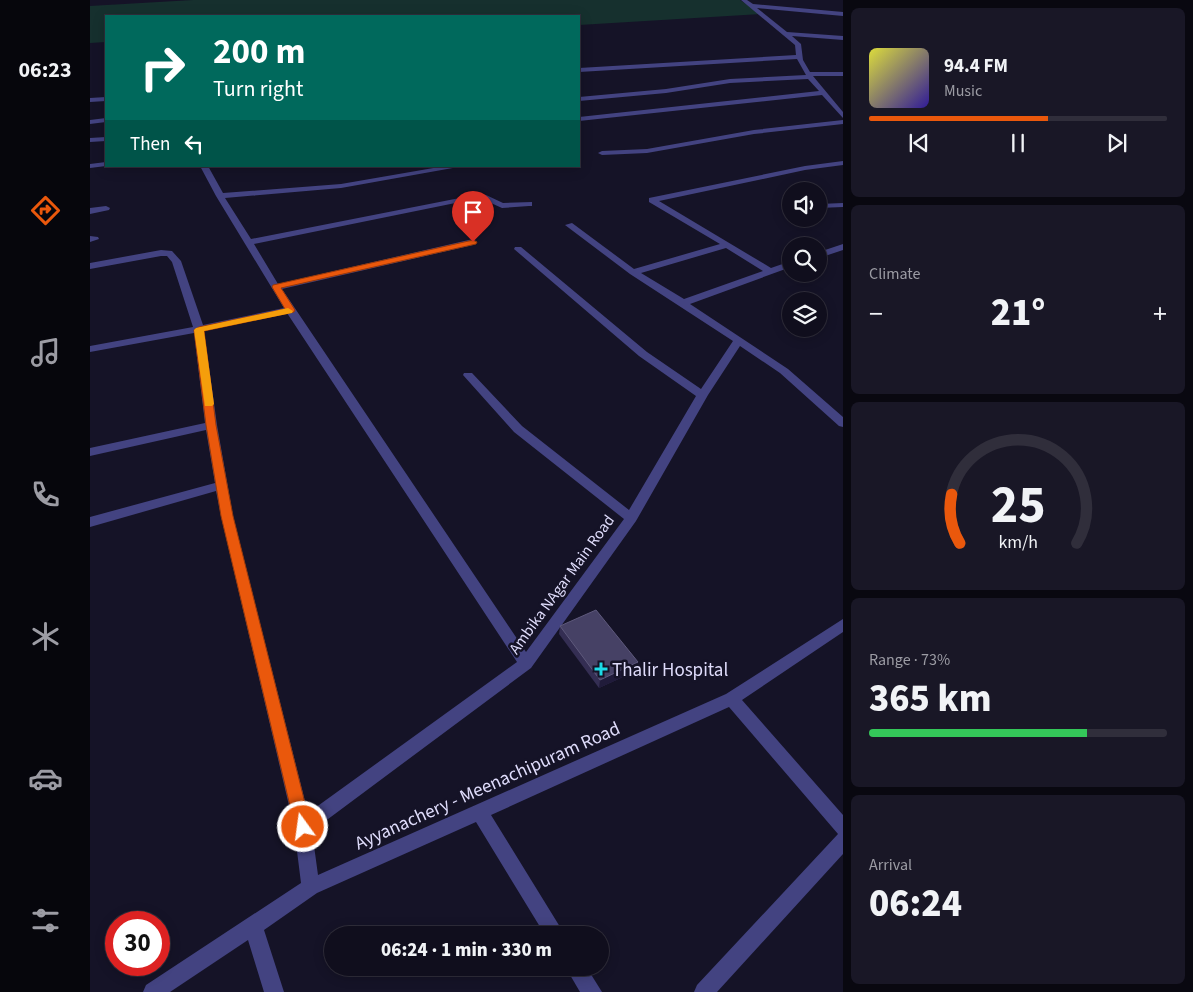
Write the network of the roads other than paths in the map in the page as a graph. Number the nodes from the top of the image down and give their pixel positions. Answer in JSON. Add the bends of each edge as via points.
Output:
{"nodes":[{"id":1,"x":744,"y":0,"type":"edge"},
{"id":2,"x":752,"y":6,"type":"junction"},
{"id":3,"x":843,"y":14,"type":"edge"},
{"id":4,"x":785,"y":34,"type":"junction"},
{"id":5,"x":843,"y":38,"type":"edge"},
{"id":6,"x":799,"y":57,"type":"junction"},
{"id":7,"x":580,"y":70,"type":"edge"},
{"id":8,"x":843,"y":74,"type":"edge"},
{"id":9,"x":809,"y":76,"type":"junction"},
{"id":10,"x":823,"y":93,"type":"junction"},
{"id":11,"x":105,"y":98,"type":"edge"},
{"id":12,"x":580,"y":99,"type":"edge"},
{"id":13,"x":90,"y":100,"type":"edge"},
{"id":14,"x":843,"y":116,"type":"edge"},
{"id":15,"x":580,"y":119,"type":"edge"},
{"id":16,"x":105,"y":120,"type":"edge"},
{"id":17,"x":90,"y":122,"type":"edge"},
{"id":18,"x":843,"y":122,"type":"edge"},
{"id":19,"x":105,"y":139,"type":"edge"},
{"id":20,"x":90,"y":140,"type":"edge"},
{"id":21,"x":602,"y":153,"type":"dead end"},
{"id":22,"x":843,"y":163,"type":"edge"},
{"id":23,"x":105,"y":164,"type":"edge"},
{"id":24,"x":90,"y":166,"type":"edge"},
{"id":25,"x":205,"y":167,"type":"edge"},
{"id":26,"x":448,"y":167,"type":"edge"},
{"id":27,"x":410,"y":170,"type":"edge"},
{"id":28,"x":220,"y":196,"type":"junction"},
{"id":29,"x":529,"y":204,"type":"dead end"},
{"id":30,"x":843,"y":205,"type":"edge"},
{"id":31,"x":827,"y":206,"type":"edge"},
{"id":32,"x":106,"y":208,"type":"dead end"},
{"id":33,"x":90,"y":211,"type":"edge"},
{"id":34,"x":569,"y":225,"type":"dead end"},
{"id":35,"x":249,"y":242,"type":"junction"},
{"id":36,"x":473,"y":242,"type":"dead end"},
{"id":37,"x":727,"y":245,"type":"junction"},
{"id":38,"x":843,"y":247,"type":"edge"},
{"id":39,"x":518,"y":249,"type":"dead end"},
{"id":40,"x":827,"y":252,"type":"edge"},
{"id":41,"x":90,"y":266,"type":"edge"},
{"id":42,"x":782,"y":267,"type":"edge"},
{"id":43,"x":770,"y":271,"type":"junction"},
{"id":44,"x":633,"y":272,"type":"junction"},
{"id":45,"x":276,"y":287,"type":"junction"},
{"id":46,"x":683,"y":303,"type":"junction"},
{"id":47,"x":290,"y":310,"type":"junction"},
{"id":48,"x":199,"y":330,"type":"junction"},
{"id":49,"x":739,"y":340,"type":"junction"},
{"id":50,"x":90,"y":349,"type":"edge"},
{"id":51,"x":468,"y":375,"type":"dead end"},
{"id":52,"x":702,"y":395,"type":"junction"},
{"id":53,"x":843,"y":423,"type":"edge"},
{"id":54,"x":211,"y":425,"type":"junction"},
{"id":55,"x":90,"y":452,"type":"edge"},
{"id":56,"x":221,"y":486,"type":"junction"},
{"id":57,"x":631,"y":518,"type":"junction"},
{"id":58,"x":90,"y":522,"type":"edge"},
{"id":59,"x":843,"y":624,"type":"edge"},
{"id":60,"x":526,"y":664,"type":"junction"},
{"id":61,"x":731,"y":699,"type":"junction"},
{"id":62,"x":480,"y":811,"type":"junction"},
{"id":63,"x":303,"y":827,"type":"junction"},
{"id":64,"x":843,"y":828,"type":"edge"},
{"id":65,"x":843,"y":841,"type":"edge"},
{"id":66,"x":311,"y":887,"type":"junction"},
{"id":67,"x":253,"y":926,"type":"junction"},
{"id":68,"x":550,"y":926,"type":"edge"},
{"id":69,"x":581,"y":976,"type":"edge"},
{"id":70,"x":153,"y":992,"type":"edge"},
{"id":71,"x":274,"y":992,"type":"edge"},
{"id":72,"x":592,"y":992,"type":"edge"},
{"id":73,"x":704,"y":992,"type":"edge"}],
"edges":[{"from":1,"to":2,"type":"street"},
{"from":2,"to":3,"type":"street"},
{"from":2,"to":4,"type":"street"},
{"from":4,"to":5,"type":"street"},
{"from":4,"to":6,"type":"street","via":[[798,44]]},
{"from":6,"to":7,"type":"street"},
{"from":6,"to":9,"type":"street"},
{"from":8,"to":9,"type":"street"},
{"from":9,"to":10,"type":"street"},
{"from":9,"to":12,"type":"street","via":[[730,81]]},
{"from":10,"to":14,"type":"street"},
{"from":10,"to":15,"type":"street"},
{"from":11,"to":13,"type":"street"},
{"from":16,"to":17,"type":"street"},
{"from":18,"to":21,"type":"street","via":[[754,132],[646,150]]},
{"from":19,"to":20,"type":"street"},
{"from":22,"to":37,"type":"street","via":[[652,200]]},
{"from":23,"to":24,"type":"street"},
{"from":25,"to":28,"type":"street"},
{"from":26,"to":27,"type":"street"},
{"from":27,"to":28,"type":"street","via":[[340,186]]},
{"from":28,"to":35,"type":"street"},
{"from":29,"to":35,"type":"street","via":[[498,206],[483,197],[475,197]]},
{"from":30,"to":31,"type":"street"},
{"from":32,"to":33,"type":"street"},
{"from":34,"to":44,"type":"street"},
{"from":35,"to":45,"type":"street"},
{"from":36,"to":45,"type":"street"},
{"from":37,"to":43,"type":"street"},
{"from":37,"to":44,"type":"street"},
{"from":38,"to":40,"type":"street"},
{"from":39,"to":52,"type":"street","via":[[643,354]]},
{"from":41,"to":48,"type":"street","via":[[169,254],[176,261]]},
{"from":42,"to":43,"type":"street"},
{"from":43,"to":46,"type":"street"},
{"from":44,"to":46,"type":"street"},
{"from":45,"to":47,"type":"street"},
{"from":46,"to":49,"type":"street"},
{"from":47,"to":48,"type":"street"},
{"from":47,"to":60,"type":"street"},
{"from":48,"to":50,"type":"street"},
{"from":48,"to":54,"type":"street"},
{"from":49,"to":52,"type":"street","name":"Ambika NAgar Main Road"},
{"from":49,"to":53,"type":"street","via":[[784,371]]},
{"from":51,"to":57,"type":"street","via":[[518,429]]},
{"from":52,"to":57,"type":"street","name":"Ambika NAgar Main Road"},
{"from":54,"to":55,"type":"street"},
{"from":54,"to":56,"type":"street"},
{"from":56,"to":58,"type":"street"},
{"from":56,"to":63,"type":"street"},
{"from":57,"to":60,"type":"street","name":"Ambika NAgar Main Road"},
{"from":59,"to":61,"type":"street","name":"Ayyanachery - Meenachipuram Road"},
{"from":60,"to":63,"type":"street","name":"Ambika NAgar Main Road"},
{"from":61,"to":62,"type":"street","name":"Ayyanachery - Meenachipuram Road"},
{"from":61,"to":64,"type":"street"},
{"from":62,"to":66,"type":"street","name":"Ayyanachery - Meenachipuram Road"},
{"from":62,"to":68,"type":"street"},
{"from":63,"to":66,"type":"street"},
{"from":65,"to":73,"type":"street"},
{"from":66,"to":67,"type":"street","name":"Ayyanachery - Meenachipuram Road"},
{"from":67,"to":70,"type":"street","name":"Ayyanachery - Meenachipuram Road"},
{"from":67,"to":71,"type":"street"},
{"from":69,"to":72,"type":"street"}]}
